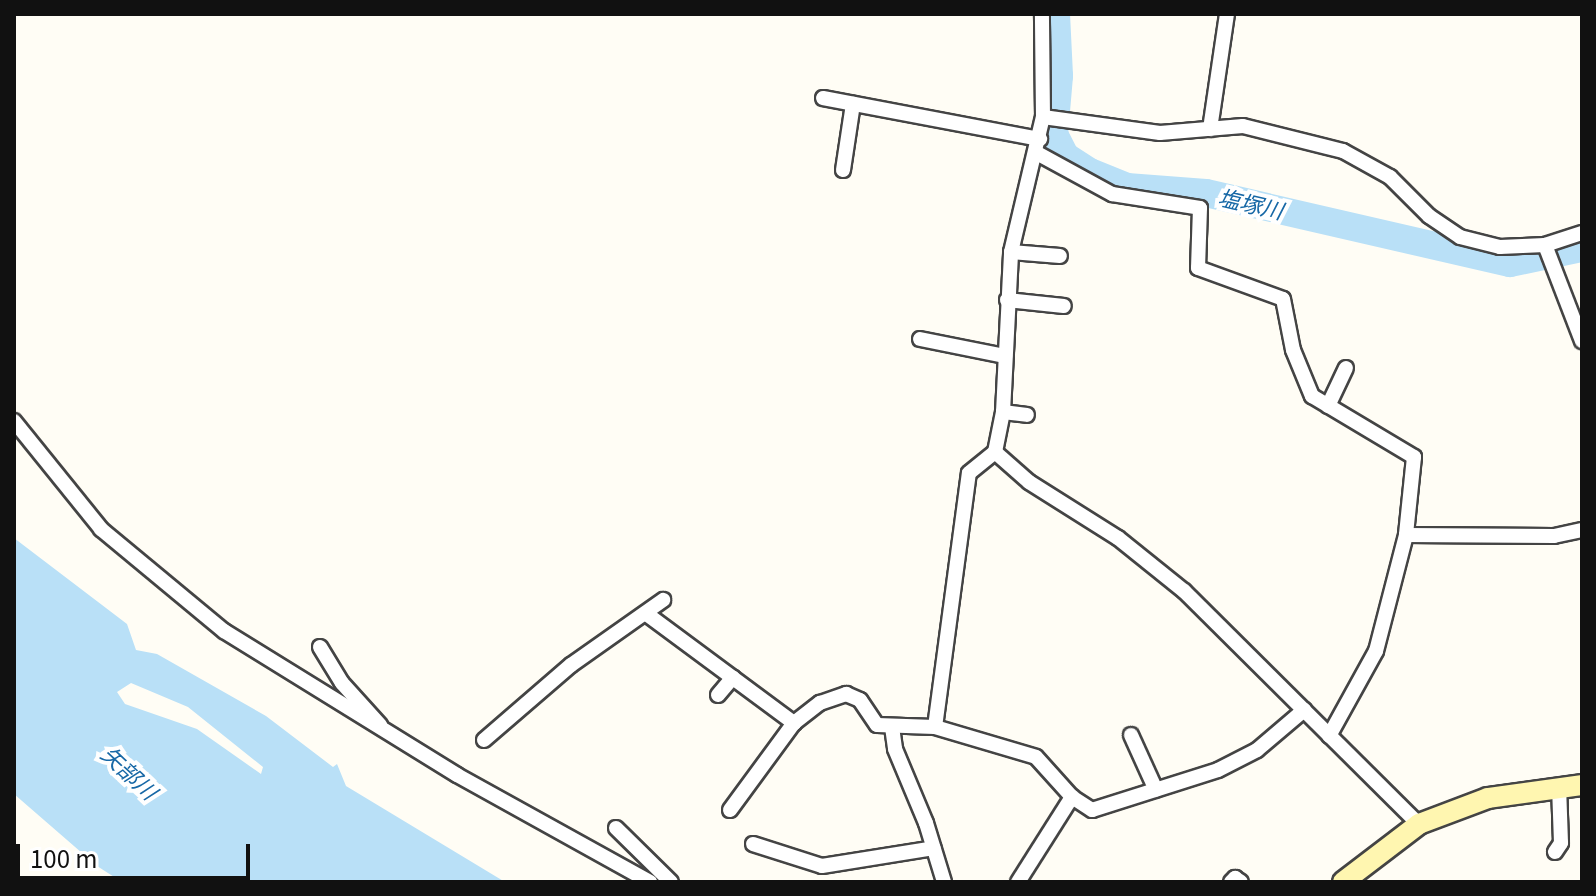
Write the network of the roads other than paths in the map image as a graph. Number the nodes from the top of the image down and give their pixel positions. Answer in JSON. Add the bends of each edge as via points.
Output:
{"nodes":[{"id":1,"x":1042,"y":14,"type":"edge"},
{"id":2,"x":1227,"y":14,"type":"edge"},
{"id":3,"x":823,"y":98,"type":"dead end"},
{"id":4,"x":853,"y":104,"type":"junction"},
{"id":5,"x":1043,"y":117,"type":"junction"},
{"id":6,"x":1210,"y":129,"type":"junction"},
{"id":7,"x":1037,"y":146,"type":"junction"},
{"id":8,"x":843,"y":170,"type":"dead end"},
{"id":9,"x":1582,"y":233,"type":"edge"},
{"id":10,"x":1545,"y":245,"type":"junction"},
{"id":11,"x":1011,"y":252,"type":"junction"},
{"id":12,"x":1060,"y":256,"type":"dead end"},
{"id":13,"x":1007,"y":300,"type":"junction"},
{"id":14,"x":1064,"y":306,"type":"dead end"},
{"id":15,"x":920,"y":339,"type":"dead end"},
{"id":16,"x":1582,"y":341,"type":"edge"},
{"id":17,"x":1005,"y":359,"type":"junction"},
{"id":18,"x":1020,"y":363,"type":"dead end"},
{"id":19,"x":1346,"y":368,"type":"dead end"},
{"id":20,"x":1328,"y":406,"type":"junction"},
{"id":21,"x":1003,"y":412,"type":"junction"},
{"id":22,"x":1027,"y":415,"type":"dead end"},
{"id":23,"x":14,"y":421,"type":"edge"},
{"id":24,"x":995,"y":452,"type":"junction"},
{"id":25,"x":1582,"y":530,"type":"edge"},
{"id":26,"x":1406,"y":535,"type":"junction"},
{"id":27,"x":663,"y":600,"type":"dead end"},
{"id":28,"x":648,"y":615,"type":"junction"},
{"id":29,"x":320,"y":647,"type":"dead end"},
{"id":30,"x":733,"y":677,"type":"junction"},
{"id":31,"x":718,"y":695,"type":"dead end"},
{"id":32,"x":1304,"y":710,"type":"junction"},
{"id":33,"x":794,"y":723,"type":"junction"},
{"id":34,"x":892,"y":727,"type":"junction"},
{"id":35,"x":935,"y":727,"type":"junction"},
{"id":36,"x":382,"y":729,"type":"junction"},
{"id":37,"x":1131,"y":735,"type":"dead end"},
{"id":38,"x":1329,"y":736,"type":"junction"},
{"id":39,"x":484,"y":740,"type":"dead end"},
{"id":40,"x":1582,"y":785,"type":"edge"},
{"id":41,"x":1559,"y":787,"type":"junction"},
{"id":42,"x":1156,"y":790,"type":"junction"},
{"id":43,"x":1072,"y":797,"type":"junction"},
{"id":44,"x":730,"y":810,"type":"dead end"},
{"id":45,"x":1419,"y":824,"type":"junction"},
{"id":46,"x":616,"y":828,"type":"dead end"},
{"id":47,"x":753,"y":844,"type":"dead end"},
{"id":48,"x":934,"y":848,"type":"junction"},
{"id":49,"x":1555,"y":852,"type":"dead end"},
{"id":50,"x":1345,"y":881,"type":"edge"},
{"id":51,"x":650,"y":882,"type":"edge"},
{"id":52,"x":671,"y":882,"type":"edge"},
{"id":53,"x":944,"y":882,"type":"edge"},
{"id":54,"x":1018,"y":882,"type":"edge"},
{"id":55,"x":1231,"y":882,"type":"edge"},
{"id":56,"x":1241,"y":882,"type":"edge"}],
"edges":[{"from":1,"to":5,"type":"street"},
{"from":2,"to":6,"type":"street"},
{"from":3,"to":4,"type":"street"},
{"from":4,"to":7,"type":"street"},
{"from":4,"to":8,"type":"street"},
{"from":5,"to":6,"type":"street","via":[[1160,133]]},
{"from":5,"to":7,"type":"street"},
{"from":6,"to":10,"type":"street","via":[[1243,126],[1343,151],[1390,177],[1429,216],[1460,237],[1500,247]]},
{"from":7,"to":11,"type":"street"},
{"from":7,"to":20,"type":"street","via":[[1112,194],[1200,208],[1198,268],[1283,299],[1293,350],[1307,385],[1312,396]]},
{"from":9,"to":10,"type":"street"},
{"from":10,"to":16,"type":"street"},
{"from":11,"to":12,"type":"street"},
{"from":11,"to":13,"type":"street"},
{"from":13,"to":14,"type":"street"},
{"from":13,"to":17,"type":"street"},
{"from":15,"to":17,"type":"street"},
{"from":17,"to":18,"type":"street"},
{"from":17,"to":21,"type":"street"},
{"from":19,"to":20,"type":"street"},
{"from":20,"to":26,"type":"street","via":[[1414,457]]},
{"from":21,"to":22,"type":"street"},
{"from":21,"to":24,"type":"street"},
{"from":23,"to":36,"type":"street","via":[[130,558],[224,631]]},
{"from":24,"to":32,"type":"street","via":[[1029,482],[1118,538],[1184,591]]},
{"from":24,"to":35,"type":"street","via":[[969,473]]},
{"from":25,"to":26,"type":"street","via":[[1554,536]]},
{"from":26,"to":38,"type":"street","via":[[1376,651]]},
{"from":27,"to":28,"type":"street"},
{"from":28,"to":30,"type":"street"},
{"from":28,"to":39,"type":"street","via":[[571,665]]},
{"from":29,"to":36,"type":"street","via":[[342,683],[377,716]]},
{"from":30,"to":31,"type":"street"},
{"from":30,"to":33,"type":"street"},
{"from":32,"to":38,"type":"street"},
{"from":32,"to":42,"type":"street","via":[[1257,750]]},
{"from":33,"to":34,"type":"street","via":[[820,703],[846,694],[860,700],[877,725]]},
{"from":33,"to":44,"type":"street"},
{"from":34,"to":35,"type":"street"},
{"from":34,"to":48,"type":"street","via":[[895,749]]},
{"from":35,"to":43,"type":"street","via":[[1036,757]]},
{"from":36,"to":51,"type":"street"},
{"from":37,"to":42,"type":"street"},
{"from":38,"to":45,"type":"street"},
{"from":40,"to":41,"type":"main road"},
{"from":41,"to":45,"type":"main road","via":[[1488,798]]},
{"from":41,"to":49,"type":"street","via":[[1561,843]]},
{"from":42,"to":43,"type":"street","via":[[1092,810]]},
{"from":43,"to":54,"type":"street"},
{"from":45,"to":50,"type":"main road"},
{"from":46,"to":52,"type":"street"},
{"from":47,"to":48,"type":"street","via":[[822,866]]},
{"from":48,"to":53,"type":"street"},
{"from":55,"to":56,"type":"street"}]}
